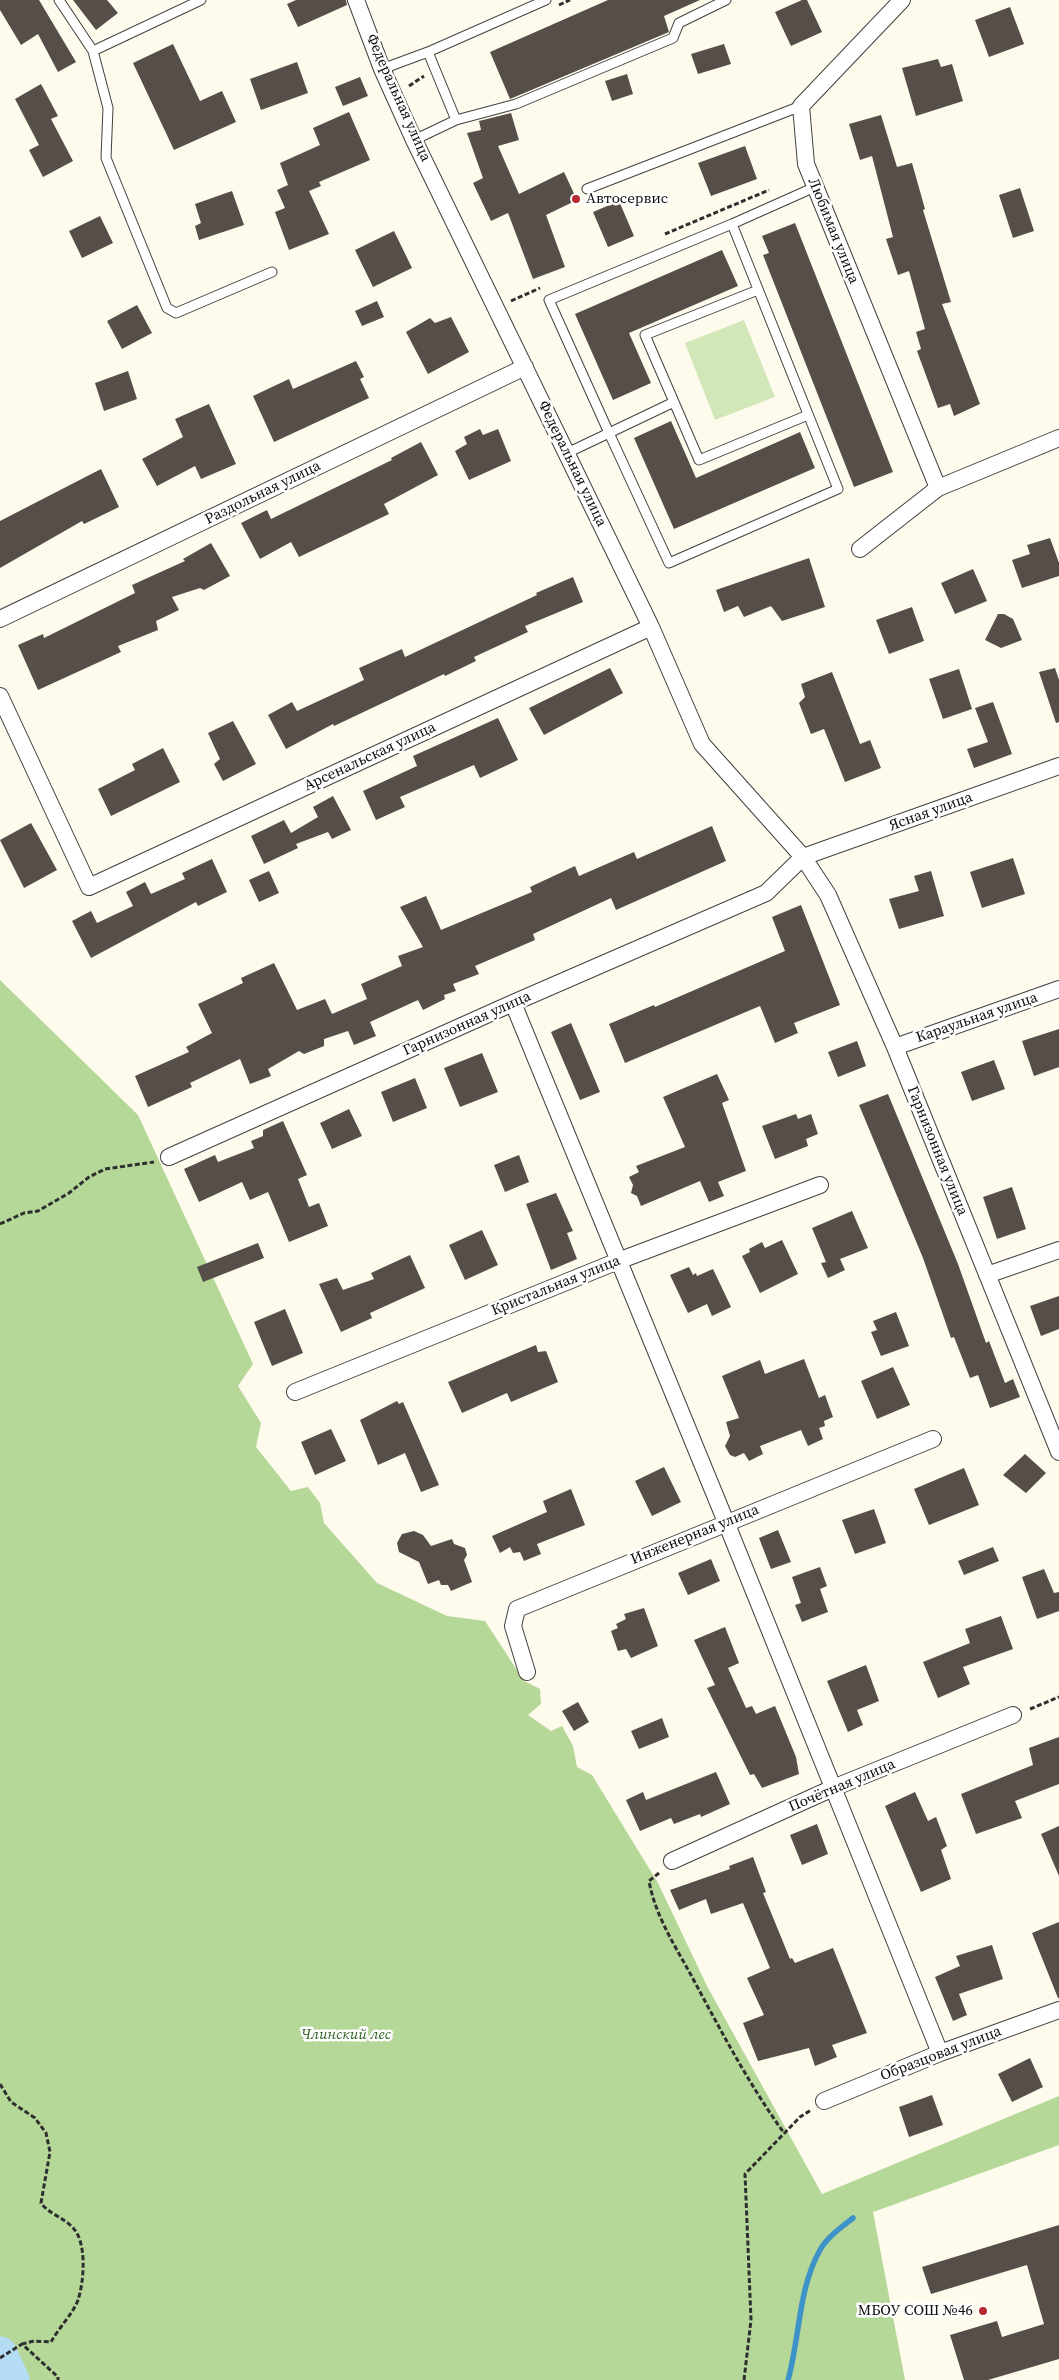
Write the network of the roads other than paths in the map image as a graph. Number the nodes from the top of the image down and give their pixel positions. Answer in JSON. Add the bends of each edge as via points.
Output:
{"nodes":[{"id":1,"x":59,"y":0,"type":"edge"},
{"id":2,"x":201,"y":0,"type":"edge"},
{"id":3,"x":356,"y":0,"type":"edge"},
{"id":4,"x":546,"y":0,"type":"edge"},
{"id":5,"x":726,"y":0,"type":"edge"},
{"id":6,"x":902,"y":0,"type":"edge"},
{"id":7,"x":93,"y":51,"type":"junction"},
{"id":8,"x":428,"y":52,"type":"junction"},
{"id":9,"x":382,"y":69,"type":"junction"},
{"id":10,"x":801,"y":106,"type":"junction"},
{"id":11,"x":456,"y":120,"type":"junction"},
{"id":12,"x":414,"y":140,"type":"junction"},
{"id":13,"x":815,"y":187,"type":"junction"},
{"id":14,"x":587,"y":189,"type":"dead end"},
{"id":15,"x":732,"y":224,"type":"junction"},
{"id":16,"x":272,"y":272,"type":"dead end"},
{"id":17,"x":758,"y":290,"type":"junction"},
{"id":18,"x":525,"y":367,"type":"junction"},
{"id":19,"x":674,"y":402,"type":"junction"},
{"id":20,"x":808,"y":415,"type":"junction"},
{"id":21,"x":609,"y":433,"type":"junction"},
{"id":22,"x":1059,"y":438,"type":"edge"},
{"id":23,"x":567,"y":453,"type":"junction"},
{"id":24,"x":938,"y":488,"type":"junction"},
{"id":25,"x":860,"y":550,"type":"dead end"},
{"id":26,"x":0,"y":619,"type":"edge"},
{"id":27,"x":651,"y":627,"type":"junction"},
{"id":28,"x":0,"y":696,"type":"edge"},
{"id":29,"x":1059,"y":766,"type":"edge"},
{"id":30,"x":803,"y":857,"type":"junction"},
{"id":31,"x":1059,"y":989,"type":"edge"},
{"id":32,"x":513,"y":1003,"type":"junction"},
{"id":33,"x":895,"y":1047,"type":"junction"},
{"id":34,"x":169,"y":1157,"type":"road end"},
{"id":35,"x":820,"y":1185,"type":"dead end"},
{"id":36,"x":1059,"y":1250,"type":"edge"},
{"id":37,"x":618,"y":1261,"type":"junction"},
{"id":38,"x":987,"y":1275,"type":"junction"},
{"id":39,"x":294,"y":1392,"type":"dead end"},
{"id":40,"x":934,"y":1439,"type":"dead end"},
{"id":41,"x":1059,"y":1452,"type":"edge"},
{"id":42,"x":726,"y":1522,"type":"junction"},
{"id":43,"x":527,"y":1672,"type":"dead end"},
{"id":44,"x":1013,"y":1715,"type":"road end"},
{"id":45,"x":833,"y":1788,"type":"junction"},
{"id":46,"x":672,"y":1860,"type":"road end"},
{"id":47,"x":1059,"y":2010,"type":"edge"},
{"id":48,"x":940,"y":2053,"type":"junction"},
{"id":49,"x":824,"y":2102,"type":"road end"}],
"edges":[{"from":1,"to":7,"type":"lane"},
{"from":2,"to":7,"type":"lane"},
{"from":3,"to":9,"type":"street","name":"Федеральная улица"},
{"from":4,"to":8,"type":"lane"},
{"from":5,"to":11,"type":"lane","via":[[679,23],[673,38],[516,104]]},
{"from":6,"to":10,"type":"street"},
{"from":7,"to":16,"type":"lane","via":[[108,108],[106,158],[167,308],[176,313]]},
{"from":8,"to":9,"type":"lane"},
{"from":8,"to":11,"type":"lane"},
{"from":9,"to":12,"type":"street","name":"Федеральная улица"},
{"from":10,"to":13,"type":"street","name":"Любимая улица","via":[[806,164]]},
{"from":10,"to":14,"type":"lane"},
{"from":11,"to":12,"type":"lane"},
{"from":12,"to":18,"type":"street","name":"Федеральная улица"},
{"from":13,"to":15,"type":"lane"},
{"from":13,"to":24,"type":"street","name":"Любимая улица"},
{"from":15,"to":17,"type":"lane"},
{"from":15,"to":21,"type":"lane","via":[[549,300]]},
{"from":17,"to":19,"type":"lane","via":[[645,335]]},
{"from":17,"to":20,"type":"lane"},
{"from":18,"to":23,"type":"street","name":"Федеральная улица"},
{"from":18,"to":26,"type":"street","name":"Раздольная улица"},
{"from":19,"to":20,"type":"lane","via":[[699,460]]},
{"from":19,"to":21,"type":"lane"},
{"from":20,"to":21,"type":"lane","via":[[838,488],[669,564]]},
{"from":21,"to":23,"type":"lane"},
{"from":22,"to":24,"type":"street"},
{"from":23,"to":27,"type":"street","name":"Федеральная улица"},
{"from":24,"to":25,"type":"street"},
{"from":27,"to":28,"type":"street","name":"Арсенальская улица","via":[[89,887]]},
{"from":27,"to":30,"type":"street","name":"Федеральная улица","via":[[702,744]]},
{"from":29,"to":30,"type":"street","name":"Ясная улица"},
{"from":30,"to":32,"type":"street","name":"Гарнизонная улица","via":[[766,893]]},
{"from":30,"to":33,"type":"street","name":"Гарнизонная улица","via":[[828,895]]},
{"from":31,"to":33,"type":"street","name":"Караульная улица"},
{"from":32,"to":34,"type":"street","name":"Гарнизонная улица"},
{"from":32,"to":37,"type":"street"},
{"from":33,"to":38,"type":"street","name":"Гарнизонная улица"},
{"from":35,"to":37,"type":"street","name":"Кристальная улица"},
{"from":36,"to":38,"type":"street"},
{"from":37,"to":39,"type":"street","name":"Кристальная улица"},
{"from":37,"to":42,"type":"street"},
{"from":38,"to":41,"type":"street","name":"Гарнизонная улица"},
{"from":40,"to":42,"type":"street","name":"Инженерная улица"},
{"from":42,"to":43,"type":"street","name":"Инженерная улица","via":[[517,1609],[513,1626]]},
{"from":42,"to":45,"type":"street"},
{"from":44,"to":45,"type":"street","name":"Почётная улица"},
{"from":45,"to":46,"type":"street","name":"Почётная улица"},
{"from":45,"to":48,"type":"street"},
{"from":47,"to":48,"type":"street","name":"Образцовая улица"},
{"from":48,"to":49,"type":"street","name":"Образцовая улица"}]}
